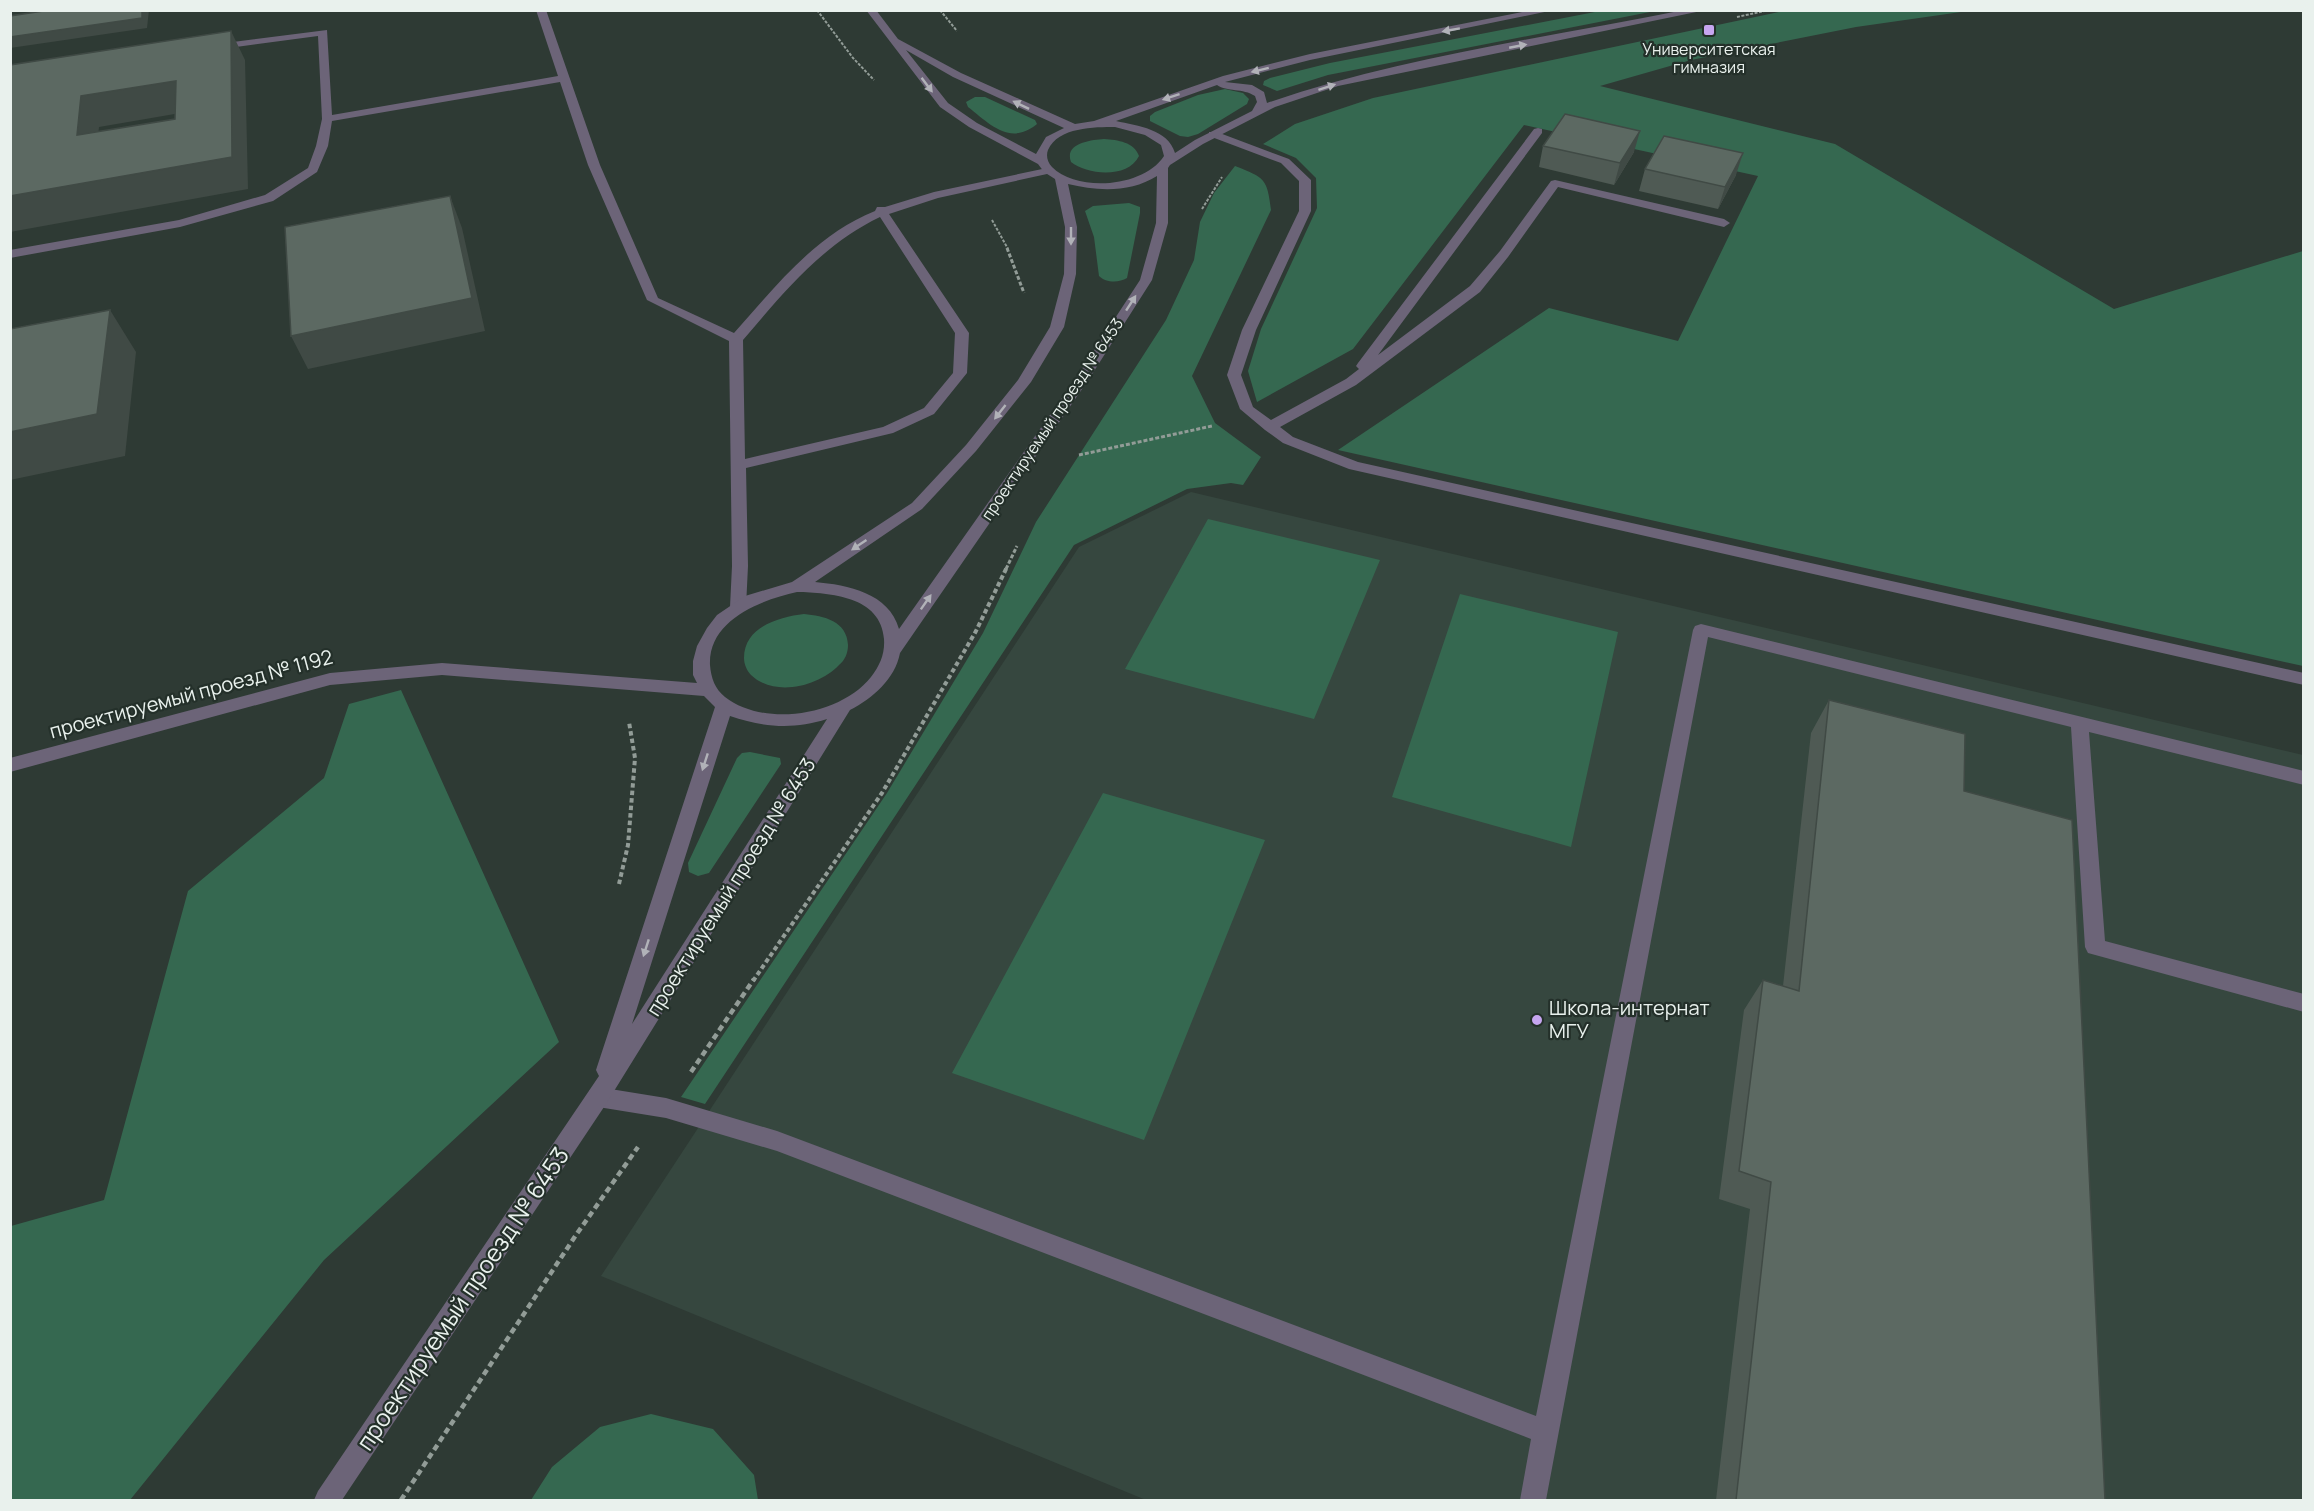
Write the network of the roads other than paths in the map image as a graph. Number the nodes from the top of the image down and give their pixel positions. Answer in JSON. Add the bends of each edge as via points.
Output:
{"nodes":[{"id":1,"x":541,"y":10,"type":"edge"},
{"id":2,"x":871,"y":10,"type":"edge"},
{"id":3,"x":1549,"y":10,"type":"edge"},
{"id":4,"x":1701,"y":10,"type":"edge"},
{"id":5,"x":892,"y":38,"type":"junction"},
{"id":6,"x":207,"y":48,"type":"edge"},
{"id":7,"x":564,"y":78,"type":"junction"},
{"id":8,"x":1206,"y":85,"type":"junction"},
{"id":9,"x":1257,"y":111,"type":"junction"},
{"id":10,"x":327,"y":119,"type":"junction"},
{"id":11,"x":1094,"y":125,"type":"junction"},
{"id":12,"x":1074,"y":128,"type":"junction"},
{"id":13,"x":1538,"y":131,"type":"dead end"},
{"id":14,"x":1213,"y":134,"type":"junction"},
{"id":15,"x":1044,"y":166,"type":"junction"},
{"id":16,"x":1166,"y":166,"type":"junction"},
{"id":17,"x":1061,"y":179,"type":"junction"},
{"id":18,"x":881,"y":210,"type":"junction"},
{"id":19,"x":1724,"y":223,"type":"dead end"},
{"id":20,"x":10,"y":254,"type":"edge"},
{"id":21,"x":736,"y":339,"type":"junction"},
{"id":22,"x":1351,"y":382,"type":"junction"},
{"id":23,"x":1270,"y":427,"type":"junction"},
{"id":24,"x":737,"y":466,"type":"junction"},
{"id":25,"x":796,"y":587,"type":"junction"},
{"id":26,"x":738,"y":607,"type":"junction"},
{"id":27,"x":893,"y":650,"type":"junction"},
{"id":28,"x":2304,"y":679,"type":"edge"},
{"id":29,"x":707,"y":690,"type":"junction"},
{"id":30,"x":724,"y":706,"type":"junction"},
{"id":31,"x":844,"y":706,"type":"junction"},
{"id":32,"x":2080,"y":723,"type":"junction"},
{"id":33,"x":10,"y":765,"type":"edge"},
{"id":34,"x":2304,"y":778,"type":"edge"},
{"id":35,"x":2304,"y":1004,"type":"edge"},
{"id":36,"x":598,"y":1097,"type":"junction"},
{"id":37,"x":1545,"y":1432,"type":"junction"},
{"id":38,"x":327,"y":1500,"type":"edge"},
{"id":39,"x":1533,"y":1500,"type":"edge"}],
"edges":[{"from":1,"to":7,"type":"street"},
{"from":2,"to":5,"type":"street"},
{"from":3,"to":8,"type":"street","one_way":true,"via":[[1310,57]]},
{"from":9,"to":4,"type":"street","one_way":true,"via":[[1335,84],[1389,71]]},
{"from":12,"to":5,"type":"street","one_way":true,"via":[[957,75]]},
{"from":5,"to":15,"type":"street","one_way":true,"via":[[944,105]]},
{"from":6,"to":10,"type":"street","via":[[323,32]]},
{"from":7,"to":10,"type":"street"},
{"from":7,"to":21,"type":"street","via":[[594,165],[653,300]]},
{"from":8,"to":9,"type":"street","via":[[1248,87],[1260,94],[1262,102]]},
{"from":8,"to":11,"type":"street","one_way":true},
{"from":9,"to":14,"type":"street"},
{"from":10,"to":20,"type":"street","via":[[313,170],[269,198],[180,223]]},
{"from":11,"to":12,"type":"street"},
{"from":11,"to":16,"type":"street","via":[[1115,124],[1153,133],[1170,152]]},
{"from":12,"to":15,"type":"street","via":[[1047,142],[1040,151]]},
{"from":13,"to":22,"type":"street"},
{"from":14,"to":16,"type":"street"},
{"from":14,"to":23,"type":"street","via":[[1285,161],[1305,180],[1305,211],[1249,330],[1234,375],[1247,409]]},
{"from":15,"to":17,"type":"street"},
{"from":15,"to":18,"type":"street"},
{"from":16,"to":17,"type":"street","via":[[1151,177],[1116,186]]},
{"from":27,"to":16,"type":"street","name":"проектируемый проезд № 6453","one_way":true,"via":[[1082,379],[1146,280],[1162,223]]},
{"from":17,"to":25,"type":"street","one_way":true,"via":[[1071,227],[1070,274],[1057,327],[1024,382],[972,448],[917,506]]},
{"from":18,"to":21,"type":"street","via":[[832,238]]},
{"from":18,"to":24,"type":"street","via":[[962,333],[960,374],[929,411],[888,430]]},
{"from":19,"to":22,"type":"street","via":[[1555,183],[1475,289]]},
{"from":21,"to":24,"type":"street"},
{"from":22,"to":23,"type":"street"},
{"from":23,"to":28,"type":"street","via":[[1288,440],[1354,466]]},
{"from":24,"to":26,"type":"street"},
{"from":25,"to":26,"type":"street","via":[[765,594]]},
{"from":25,"to":27,"type":"street","via":[[828,587],[856,594],[879,608],[891,628]]},
{"from":26,"to":29,"type":"street","via":[[716,625],[703,646],[700,669]]},
{"from":27,"to":31,"type":"street","name":"проектируемый проезд № 6453","via":[[885,671],[868,690]]},
{"from":29,"to":30,"type":"street","name":"проектируемый проезд № 6453"},
{"from":29,"to":33,"type":"street","name":"проектируемый проезд № 1192","via":[[442,669],[330,679]]},
{"from":30,"to":31,"type":"street","name":"проектируемый проезд № 6453","via":[[744,716],[768,721],[819,716]]},
{"from":30,"to":36,"type":"street","name":"проектируемый проезд № 6453","one_way":true},
{"from":31,"to":36,"type":"street","name":"проектируемый проезд № 6453"},
{"from":32,"to":34,"type":"street"},
{"from":32,"to":35,"type":"street","via":[[2095,947]]},
{"from":32,"to":37,"type":"street","via":[[1701,630]]},
{"from":36,"to":37,"type":"street","via":[[666,1108],[777,1141]]},
{"from":36,"to":38,"type":"street","name":"проектируемый проезд № 6453"},
{"from":37,"to":39,"type":"street"}]}
